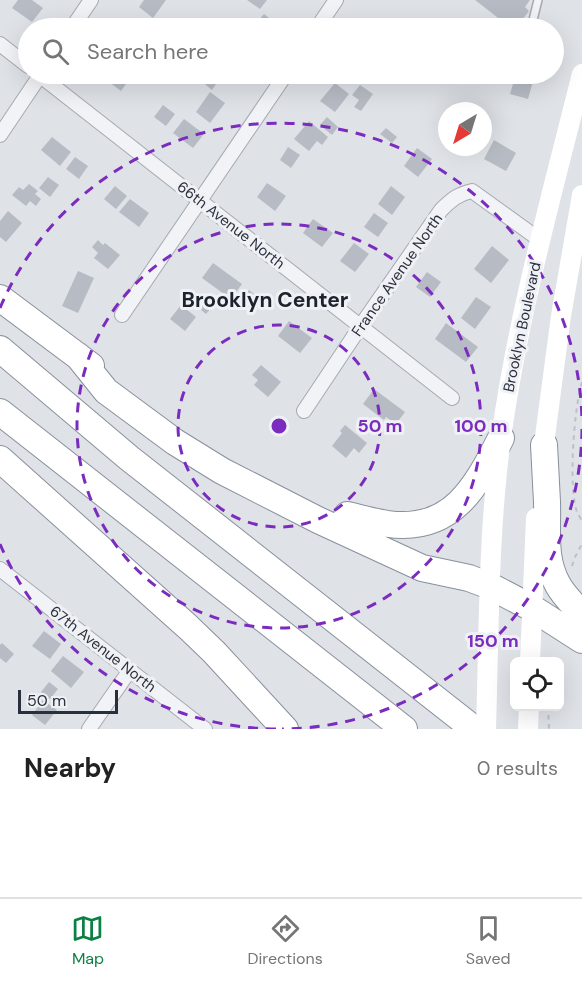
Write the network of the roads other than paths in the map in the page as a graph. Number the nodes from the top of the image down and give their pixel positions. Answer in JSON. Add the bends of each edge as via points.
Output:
{"nodes":[{"id":1,"x":91,"y":0,"type":"edge"},
{"id":2,"x":336,"y":0,"type":"edge"},
{"id":3,"x":538,"y":0,"type":"edge"},
{"id":4,"x":79,"y":18,"type":"edge"},
{"id":5,"x":324,"y":18,"type":"edge"},
{"id":6,"x":534,"y":18,"type":"edge"},
{"id":7,"x":0,"y":44,"type":"edge"},
{"id":8,"x":18,"y":58,"type":"edge"},
{"id":9,"x":582,"y":74,"type":"edge"},
{"id":10,"x":33,"y":84,"type":"edge"},
{"id":11,"x":53,"y":84,"type":"edge"},
{"id":12,"x":279,"y":84,"type":"edge"},
{"id":13,"x":0,"y":135,"type":"edge"},
{"id":14,"x":582,"y":195,"type":"edge"},
{"id":15,"x":200,"y":200,"type":"junction"},
{"id":16,"x":540,"y":240,"type":"junction"},
{"id":17,"x":0,"y":298,"type":"edge"},
{"id":18,"x":122,"y":315,"type":"dead end"},
{"id":19,"x":360,"y":327,"type":"junction"},
{"id":20,"x":0,"y":348,"type":"edge"},
{"id":21,"x":78,"y":356,"type":"junction"},
{"id":22,"x":452,"y":398,"type":"dead end"},
{"id":23,"x":304,"y":411,"type":"dead end"},
{"id":24,"x":0,"y":412,"type":"edge"},
{"id":25,"x":501,"y":438,"type":"junction"},
{"id":26,"x":544,"y":445,"type":"junction"},
{"id":27,"x":0,"y":459,"type":"edge"},
{"id":28,"x":346,"y":515,"type":"junction"},
{"id":29,"x":0,"y":569,"type":"edge"},
{"id":30,"x":480,"y":582,"type":"junction"},
{"id":31,"x":532,"y":608,"type":"junction"},
{"id":32,"x":582,"y":614,"type":"edge"},
{"id":33,"x":582,"y":640,"type":"edge"},
{"id":34,"x":530,"y":657,"type":"edge"},
{"id":35,"x":130,"y":670,"type":"junction"},
{"id":36,"x":529,"y":711,"type":"edge"},
{"id":37,"x":89,"y":729,"type":"edge"},
{"id":38,"x":205,"y":729,"type":"edge"},
{"id":39,"x":285,"y":729,"type":"edge"},
{"id":40,"x":404,"y":729,"type":"edge"},
{"id":41,"x":474,"y":729,"type":"edge"},
{"id":42,"x":486,"y":729,"type":"edge"},
{"id":43,"x":528,"y":729,"type":"edge"}],
"edges":[{"from":1,"to":4,"type":"street"},
{"from":2,"to":5,"type":"street"},
{"from":3,"to":6,"type":"lane"},
{"from":7,"to":8,"type":"street"},
{"from":9,"to":16,"type":"main road","name":"Brooklyn Boulevard"},
{"from":10,"to":13,"type":"street"},
{"from":11,"to":15,"type":"street","name":"66th Avenue North"},
{"from":12,"to":15,"type":"street"},
{"from":14,"to":26,"type":"main road"},
{"from":15,"to":18,"type":"street"},
{"from":15,"to":19,"type":"street","name":"66th Avenue North"},
{"from":16,"to":19,"type":"street","name":"France Avenue North","via":[[472,191],[462,193],[441,210]]},
{"from":16,"to":25,"type":"main road","name":"Brooklyn Boulevard"},
{"from":17,"to":21,"type":"highway"},
{"from":19,"to":22,"type":"street","name":"66th Avenue North"},
{"from":19,"to":23,"type":"street","name":"France Avenue North"},
{"from":20,"to":41,"type":"highway","via":[[129,458]]},
{"from":21,"to":28,"type":"highway","via":[[216,448]]},
{"from":21,"to":30,"type":"highway","via":[[106,391],[222,471],[422,568]]},
{"from":24,"to":40,"type":"highway"},
{"from":25,"to":28,"type":"highway","via":[[464,498],[438,518],[401,525]]},
{"from":25,"to":30,"type":"main road","name":"Brooklyn Boulevard"},
{"from":26,"to":31,"type":"main road"},
{"from":26,"to":32,"type":"highway","via":[[546,549],[558,586]]},
{"from":27,"to":39,"type":"highway","via":[[188,627]]},
{"from":28,"to":30,"type":"highway"},
{"from":29,"to":35,"type":"street","name":"67th Avenue North"},
{"from":30,"to":31,"type":"highway"},
{"from":30,"to":42,"type":"main road","name":"Brooklyn Boulevard"},
{"from":31,"to":33,"type":"highway"},
{"from":31,"to":34,"type":"main road"},
{"from":35,"to":37,"type":"street"},
{"from":35,"to":38,"type":"street","name":"67th Avenue North"},
{"from":36,"to":43,"type":"main road"}]}
